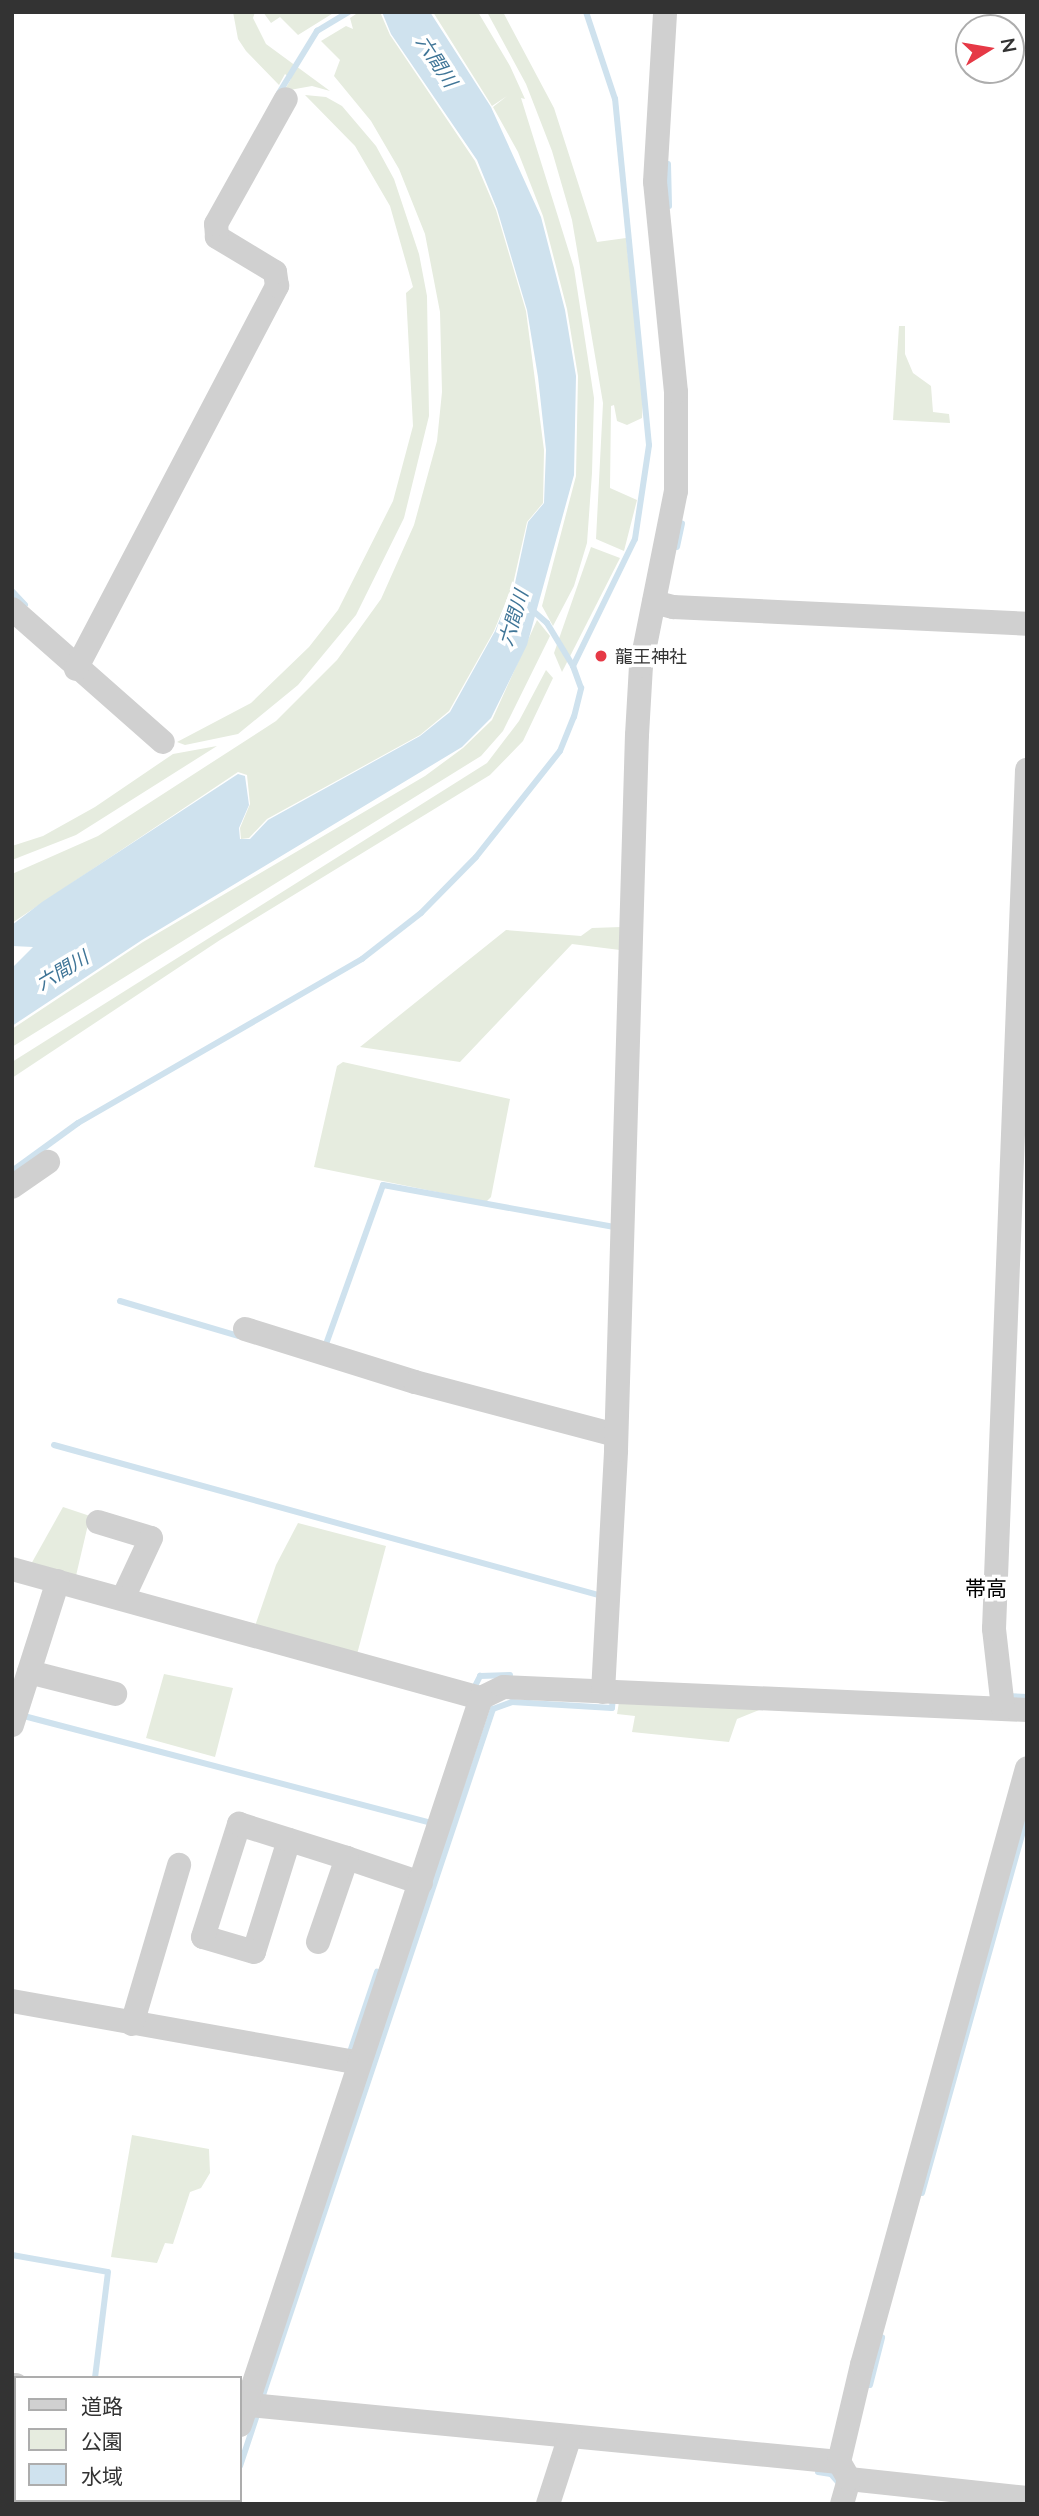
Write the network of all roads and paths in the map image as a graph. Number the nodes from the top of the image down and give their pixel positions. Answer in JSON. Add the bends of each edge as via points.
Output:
{"nodes":[{"id":1,"x":665,"y":12,"type":"edge"},
{"id":2,"x":286,"y":99,"type":"dead end"},
{"id":3,"x":662,"y":605,"type":"junction"},
{"id":4,"x":12,"y":608,"type":"edge"},
{"id":5,"x":1027,"y":624,"type":"edge"},
{"id":6,"x":76,"y":669,"type":"junction"},
{"id":7,"x":163,"y":743,"type":"dead end"},
{"id":8,"x":1027,"y":771,"type":"edge"},
{"id":9,"x":1023,"y":945,"type":"edge"},
{"id":10,"x":48,"y":1162,"type":"dead end"},
{"id":11,"x":12,"y":1186,"type":"edge"},
{"id":12,"x":245,"y":1329,"type":"dead end"},
{"id":13,"x":615,"y":1435,"type":"junction"},
{"id":14,"x":98,"y":1522,"type":"dead end"},
{"id":15,"x":12,"y":1569,"type":"edge"},
{"id":16,"x":58,"y":1581,"type":"junction"},
{"id":17,"x":123,"y":1598,"type":"junction"},
{"id":18,"x":29,"y":1672,"type":"junction"},
{"id":19,"x":608,"y":1686,"type":"junction"},
{"id":20,"x":115,"y":1694,"type":"dead end"},
{"id":21,"x":474,"y":1696,"type":"junction"},
{"id":22,"x":1008,"y":1703,"type":"edge"},
{"id":23,"x":15,"y":1718,"type":"edge"},
{"id":24,"x":1027,"y":1768,"type":"edge"},
{"id":25,"x":289,"y":1840,"type":"junction"},
{"id":26,"x":347,"y":1858,"type":"junction"},
{"id":27,"x":178,"y":1865,"type":"dead end"},
{"id":28,"x":412,"y":1880,"type":"junction"},
{"id":29,"x":318,"y":1942,"type":"dead end"},
{"id":30,"x":12,"y":2001,"type":"edge"},
{"id":31,"x":132,"y":2024,"type":"junction"},
{"id":32,"x":352,"y":2061,"type":"junction"},
{"id":33,"x":249,"y":2409,"type":"edge"},
{"id":34,"x":568,"y":2442,"type":"junction"},
{"id":35,"x":844,"y":2471,"type":"junction"},
{"id":36,"x":1027,"y":2498,"type":"edge"},
{"id":37,"x":548,"y":2504,"type":"edge"},
{"id":38,"x":842,"y":2504,"type":"edge"}],
"edges":[{"from":1,"to":3,"type":"street","via":[[655,182],[677,444]]},
{"from":2,"to":6,"type":"street","via":[[216,225],[217,237],[275,272],[277,286]]},
{"from":3,"to":5,"type":"street"},
{"from":3,"to":13,"type":"street","via":[[641,666],[628,901]]},
{"from":4,"to":6,"type":"street"},
{"from":6,"to":7,"type":"street"},
{"from":8,"to":9,"type":"street"},
{"from":9,"to":22,"type":"street","via":[[994,1629]]},
{"from":10,"to":11,"type":"street"},
{"from":12,"to":13,"type":"street"},
{"from":13,"to":19,"type":"street"},
{"from":14,"to":17,"type":"street","via":[[151,1538]]},
{"from":15,"to":16,"type":"street"},
{"from":16,"to":17,"type":"street"},
{"from":16,"to":18,"type":"street"},
{"from":17,"to":21,"type":"street"},
{"from":18,"to":20,"type":"street"},
{"from":18,"to":23,"type":"street"},
{"from":19,"to":21,"type":"street","via":[[504,1687]]},
{"from":19,"to":22,"type":"street"},
{"from":21,"to":28,"type":"street"},
{"from":24,"to":35,"type":"street","via":[[862,2365]]},
{"from":25,"to":25,"type":"street","via":[[239,1824],[203,1937],[254,1952]]},
{"from":25,"to":26,"type":"street"},
{"from":26,"to":28,"type":"street"},
{"from":26,"to":29,"type":"street"},
{"from":27,"to":31,"type":"street"},
{"from":28,"to":32,"type":"street"},
{"from":30,"to":31,"type":"street"},
{"from":31,"to":32,"type":"street"},
{"from":32,"to":33,"type":"street"},
{"from":33,"to":34,"type":"street"},
{"from":34,"to":35,"type":"street"},
{"from":34,"to":37,"type":"street"},
{"from":35,"to":36,"type":"street"},
{"from":35,"to":38,"type":"street"}]}
